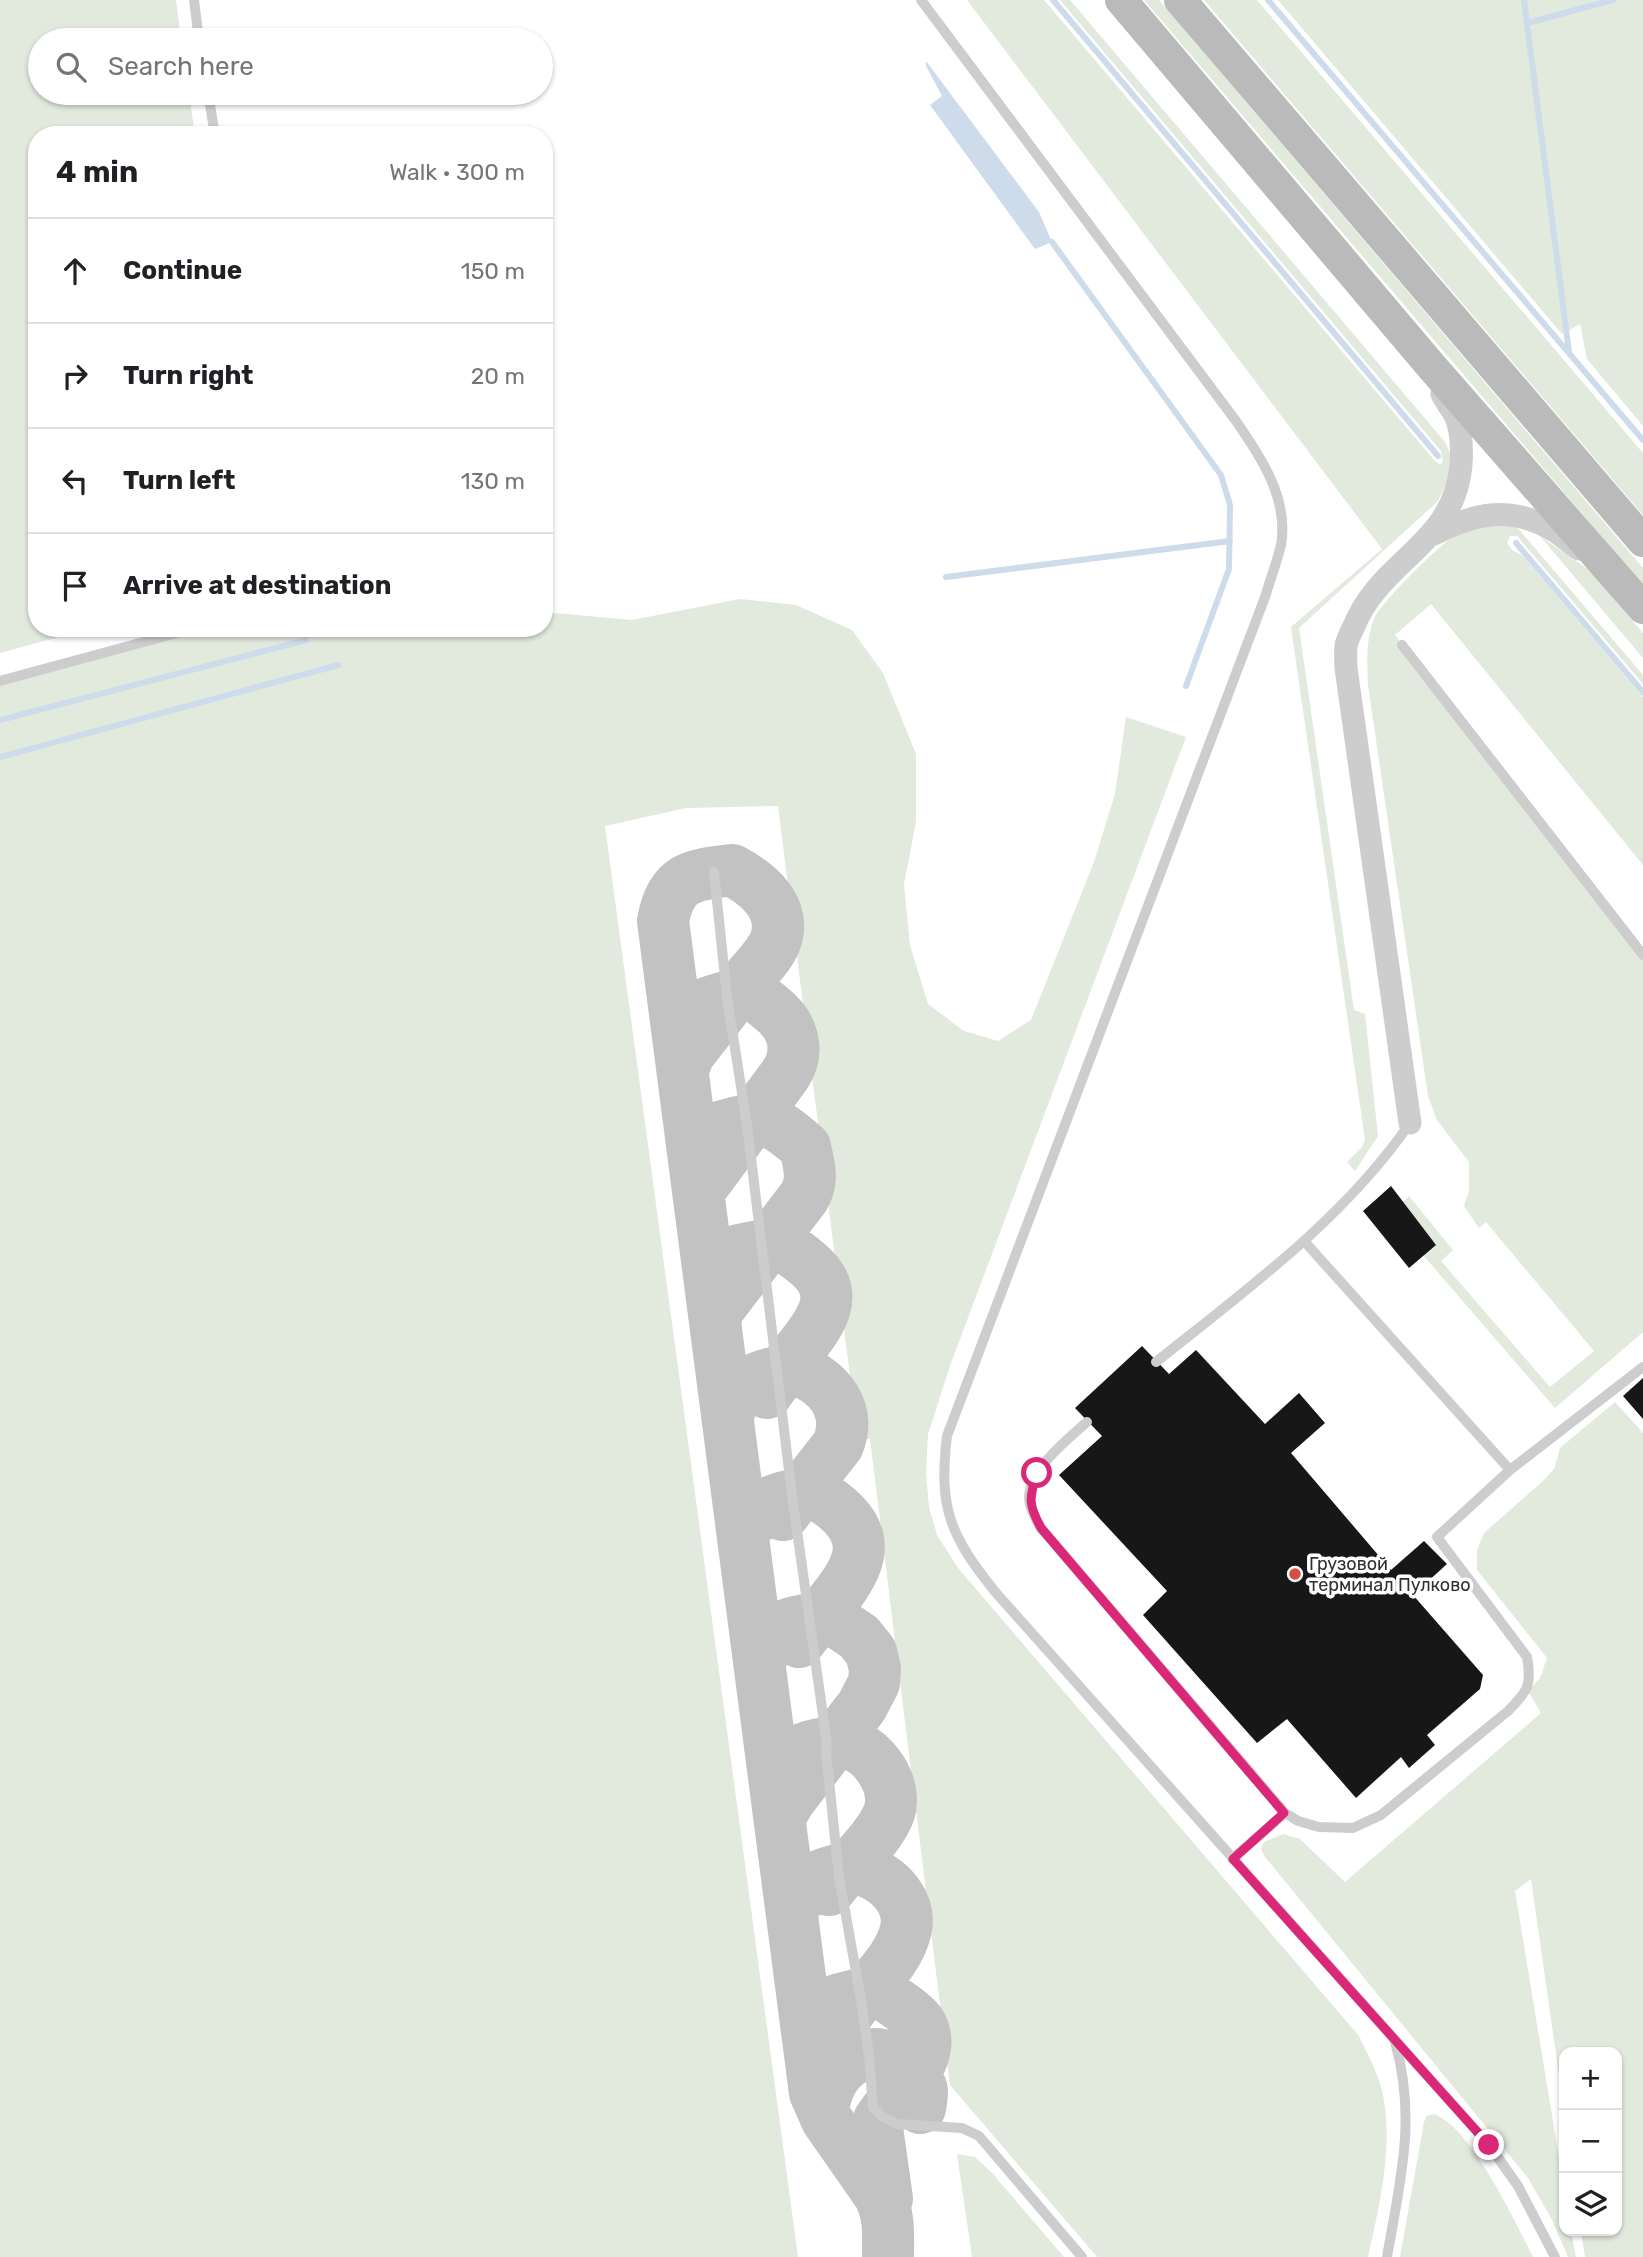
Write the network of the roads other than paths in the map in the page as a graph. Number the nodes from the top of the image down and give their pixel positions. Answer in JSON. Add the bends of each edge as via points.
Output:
{"nodes":[{"id":1,"x":194,"y":0,"type":"edge"},
{"id":2,"x":921,"y":0,"type":"edge"},
{"id":3,"x":1121,"y":0,"type":"edge"},
{"id":4,"x":1180,"y":0,"type":"edge"},
{"id":5,"x":198,"y":28,"type":"edge"},
{"id":6,"x":210,"y":105,"type":"edge"},
{"id":7,"x":214,"y":126,"type":"edge"},
{"id":8,"x":1432,"y":367,"type":"junction"},
{"id":9,"x":1431,"y":536,"type":"junction"},
{"id":10,"x":1643,"y":541,"type":"edge"},
{"id":11,"x":1604,"y":563,"type":"junction"},
{"id":12,"x":1643,"y":608,"type":"edge"},
{"id":13,"x":162,"y":637,"type":"edge"},
{"id":14,"x":1402,"y":645,"type":"dead end"},
{"id":15,"x":0,"y":681,"type":"edge"},
{"id":16,"x":714,"y":872,"type":"dead end"},
{"id":17,"x":1643,"y":955,"type":"edge"},
{"id":18,"x":1410,"y":1123,"type":"joint"},
{"id":19,"x":1304,"y":1241,"type":"junction"},
{"id":20,"x":1156,"y":1362,"type":"dead end"},
{"id":21,"x":1643,"y":1367,"type":"edge"},
{"id":22,"x":1087,"y":1422,"type":"dead end"},
{"id":23,"x":1510,"y":1470,"type":"junction"},
{"id":24,"x":1284,"y":1813,"type":"junction"},
{"id":25,"x":1233,"y":1859,"type":"junction"},
{"id":26,"x":1393,"y":2036,"type":"junction"},
{"id":27,"x":1082,"y":2257,"type":"edge"},
{"id":28,"x":1387,"y":2257,"type":"edge"},
{"id":29,"x":1555,"y":2257,"type":"edge"}],
"edges":[{"from":1,"to":5,"type":"lane"},
{"from":2,"to":25,"type":"lane","via":[[1236,421],[1257,451],[1282,509],[1281,544],[1265,597],[947,1436],[943,1471],[951,1521],[974,1566]]},
{"from":3,"to":8,"type":"main road"},
{"from":4,"to":10,"type":"main road"},
{"from":6,"to":7,"type":"lane"},
{"from":8,"to":9,"type":"street","via":[[1455,415],[1462,454],[1454,498]]},
{"from":8,"to":11,"type":"main road"},
{"from":9,"to":11,"type":"street","via":[[1463,520],[1514,515],[1555,531]]},
{"from":9,"to":18,"type":"street","via":[[1376,587],[1346,646]]},
{"from":11,"to":12,"type":"main road"},
{"from":13,"to":15,"type":"lane"},
{"from":14,"to":17,"type":"lane"},
{"from":16,"to":27,"type":"lane","via":[[827,1744],[839,1877],[860,1994],[873,2107],[897,2124],[962,2128],[979,2136]]},
{"from":18,"to":19,"type":"lane","via":[[1384,1160]]},
{"from":19,"to":20,"type":"lane"},
{"from":19,"to":23,"type":"lane"},
{"from":21,"to":23,"type":"lane"},
{"from":22,"to":24,"type":"lane","via":[[1037,1473],[1029,1496],[1034,1515]]},
{"from":23,"to":24,"type":"lane","via":[[1437,1537],[1527,1657],[1531,1676],[1525,1694],[1381,1815],[1353,1828],[1319,1827]]},
{"from":24,"to":25,"type":"lane"},
{"from":25,"to":26,"type":"lane"},
{"from":26,"to":28,"type":"lane","via":[[1407,2107],[1404,2165]]},
{"from":26,"to":29,"type":"lane","via":[[1489,2145],[1518,2186]]}]}
